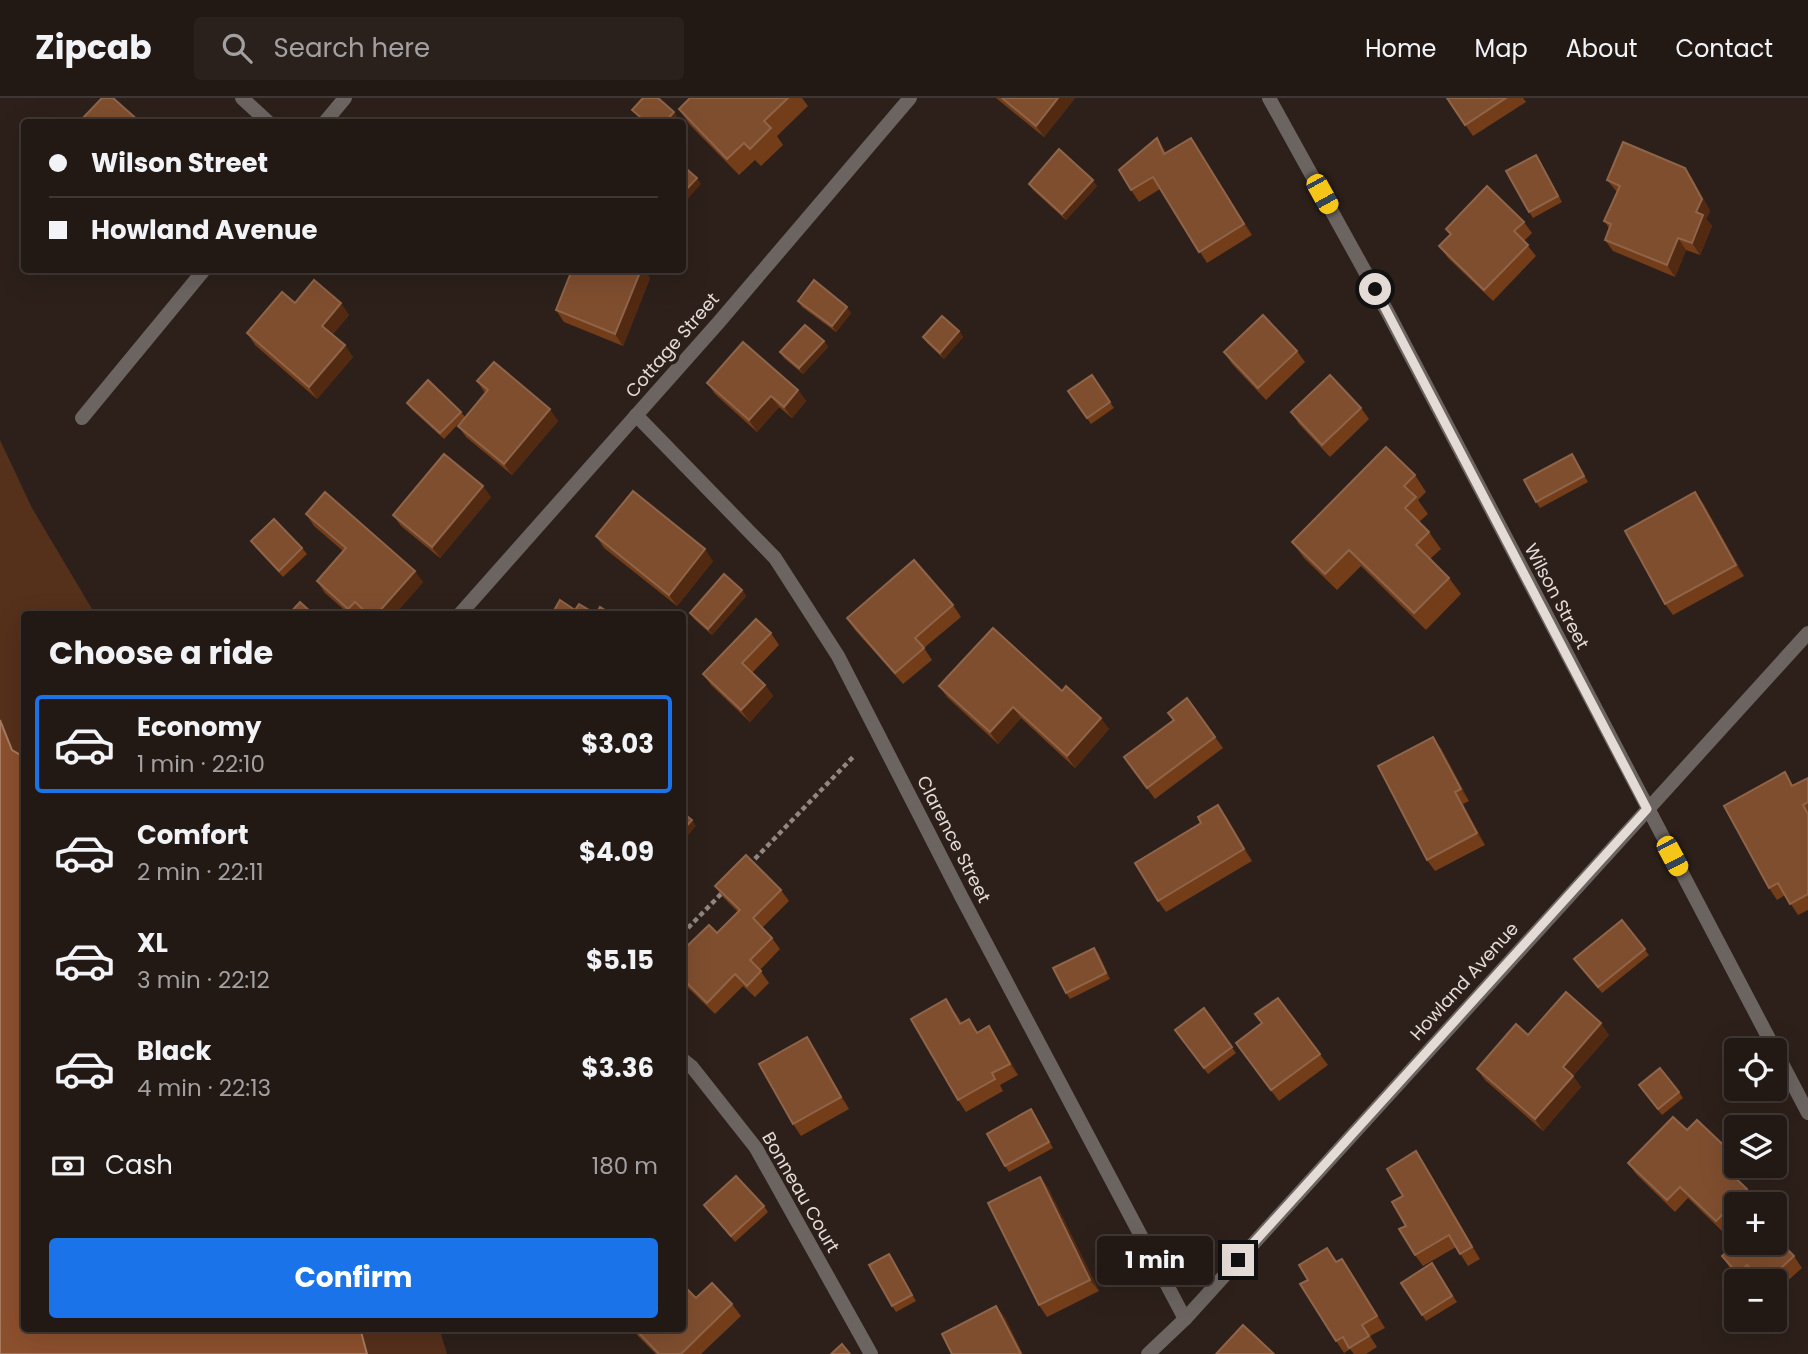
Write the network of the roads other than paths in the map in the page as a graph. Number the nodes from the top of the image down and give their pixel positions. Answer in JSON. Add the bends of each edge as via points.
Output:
{"nodes":[{"id":1,"x":242,"y":98,"type":"edge"},
{"id":2,"x":345,"y":98,"type":"edge"},
{"id":3,"x":910,"y":98,"type":"edge"},
{"id":4,"x":1269,"y":98,"type":"edge"},
{"id":5,"x":265,"y":119,"type":"edge"},
{"id":6,"x":328,"y":119,"type":"edge"},
{"id":7,"x":202,"y":273,"type":"edge"},
{"id":8,"x":636,"y":415,"type":"junction"},
{"id":9,"x":82,"y":418,"type":"dead end"},
{"id":10,"x":463,"y":611,"type":"edge"},
{"id":11,"x":1808,"y":633,"type":"edge"},
{"id":12,"x":1647,"y":809,"type":"junction"},
{"id":13,"x":686,"y":1062,"type":"edge"},
{"id":14,"x":1808,"y":1113,"type":"edge"},
{"id":15,"x":1185,"y":1319,"type":"junction"},
{"id":16,"x":871,"y":1354,"type":"edge"},
{"id":17,"x":1148,"y":1354,"type":"edge"}],
"edges":[{"from":1,"to":5,"type":"street"},
{"from":2,"to":6,"type":"street"},
{"from":3,"to":8,"type":"street","name":"Cottage Street"},
{"from":4,"to":12,"type":"street","name":"Wilson Street","via":[[1388,313]]},
{"from":7,"to":9,"type":"street"},
{"from":8,"to":10,"type":"street","name":"Cottage Street"},
{"from":8,"to":15,"type":"street","name":"Clarence Street","via":[[775,558],[838,656]]},
{"from":11,"to":12,"type":"street","name":"Howland Avenue"},
{"from":12,"to":14,"type":"street","name":"Wilson Street"},
{"from":12,"to":15,"type":"street","name":"Howland Avenue"},
{"from":13,"to":16,"type":"street","name":"Bonneau Court","via":[[756,1148]]},
{"from":15,"to":17,"type":"street","name":"Howland Avenue"}]}
